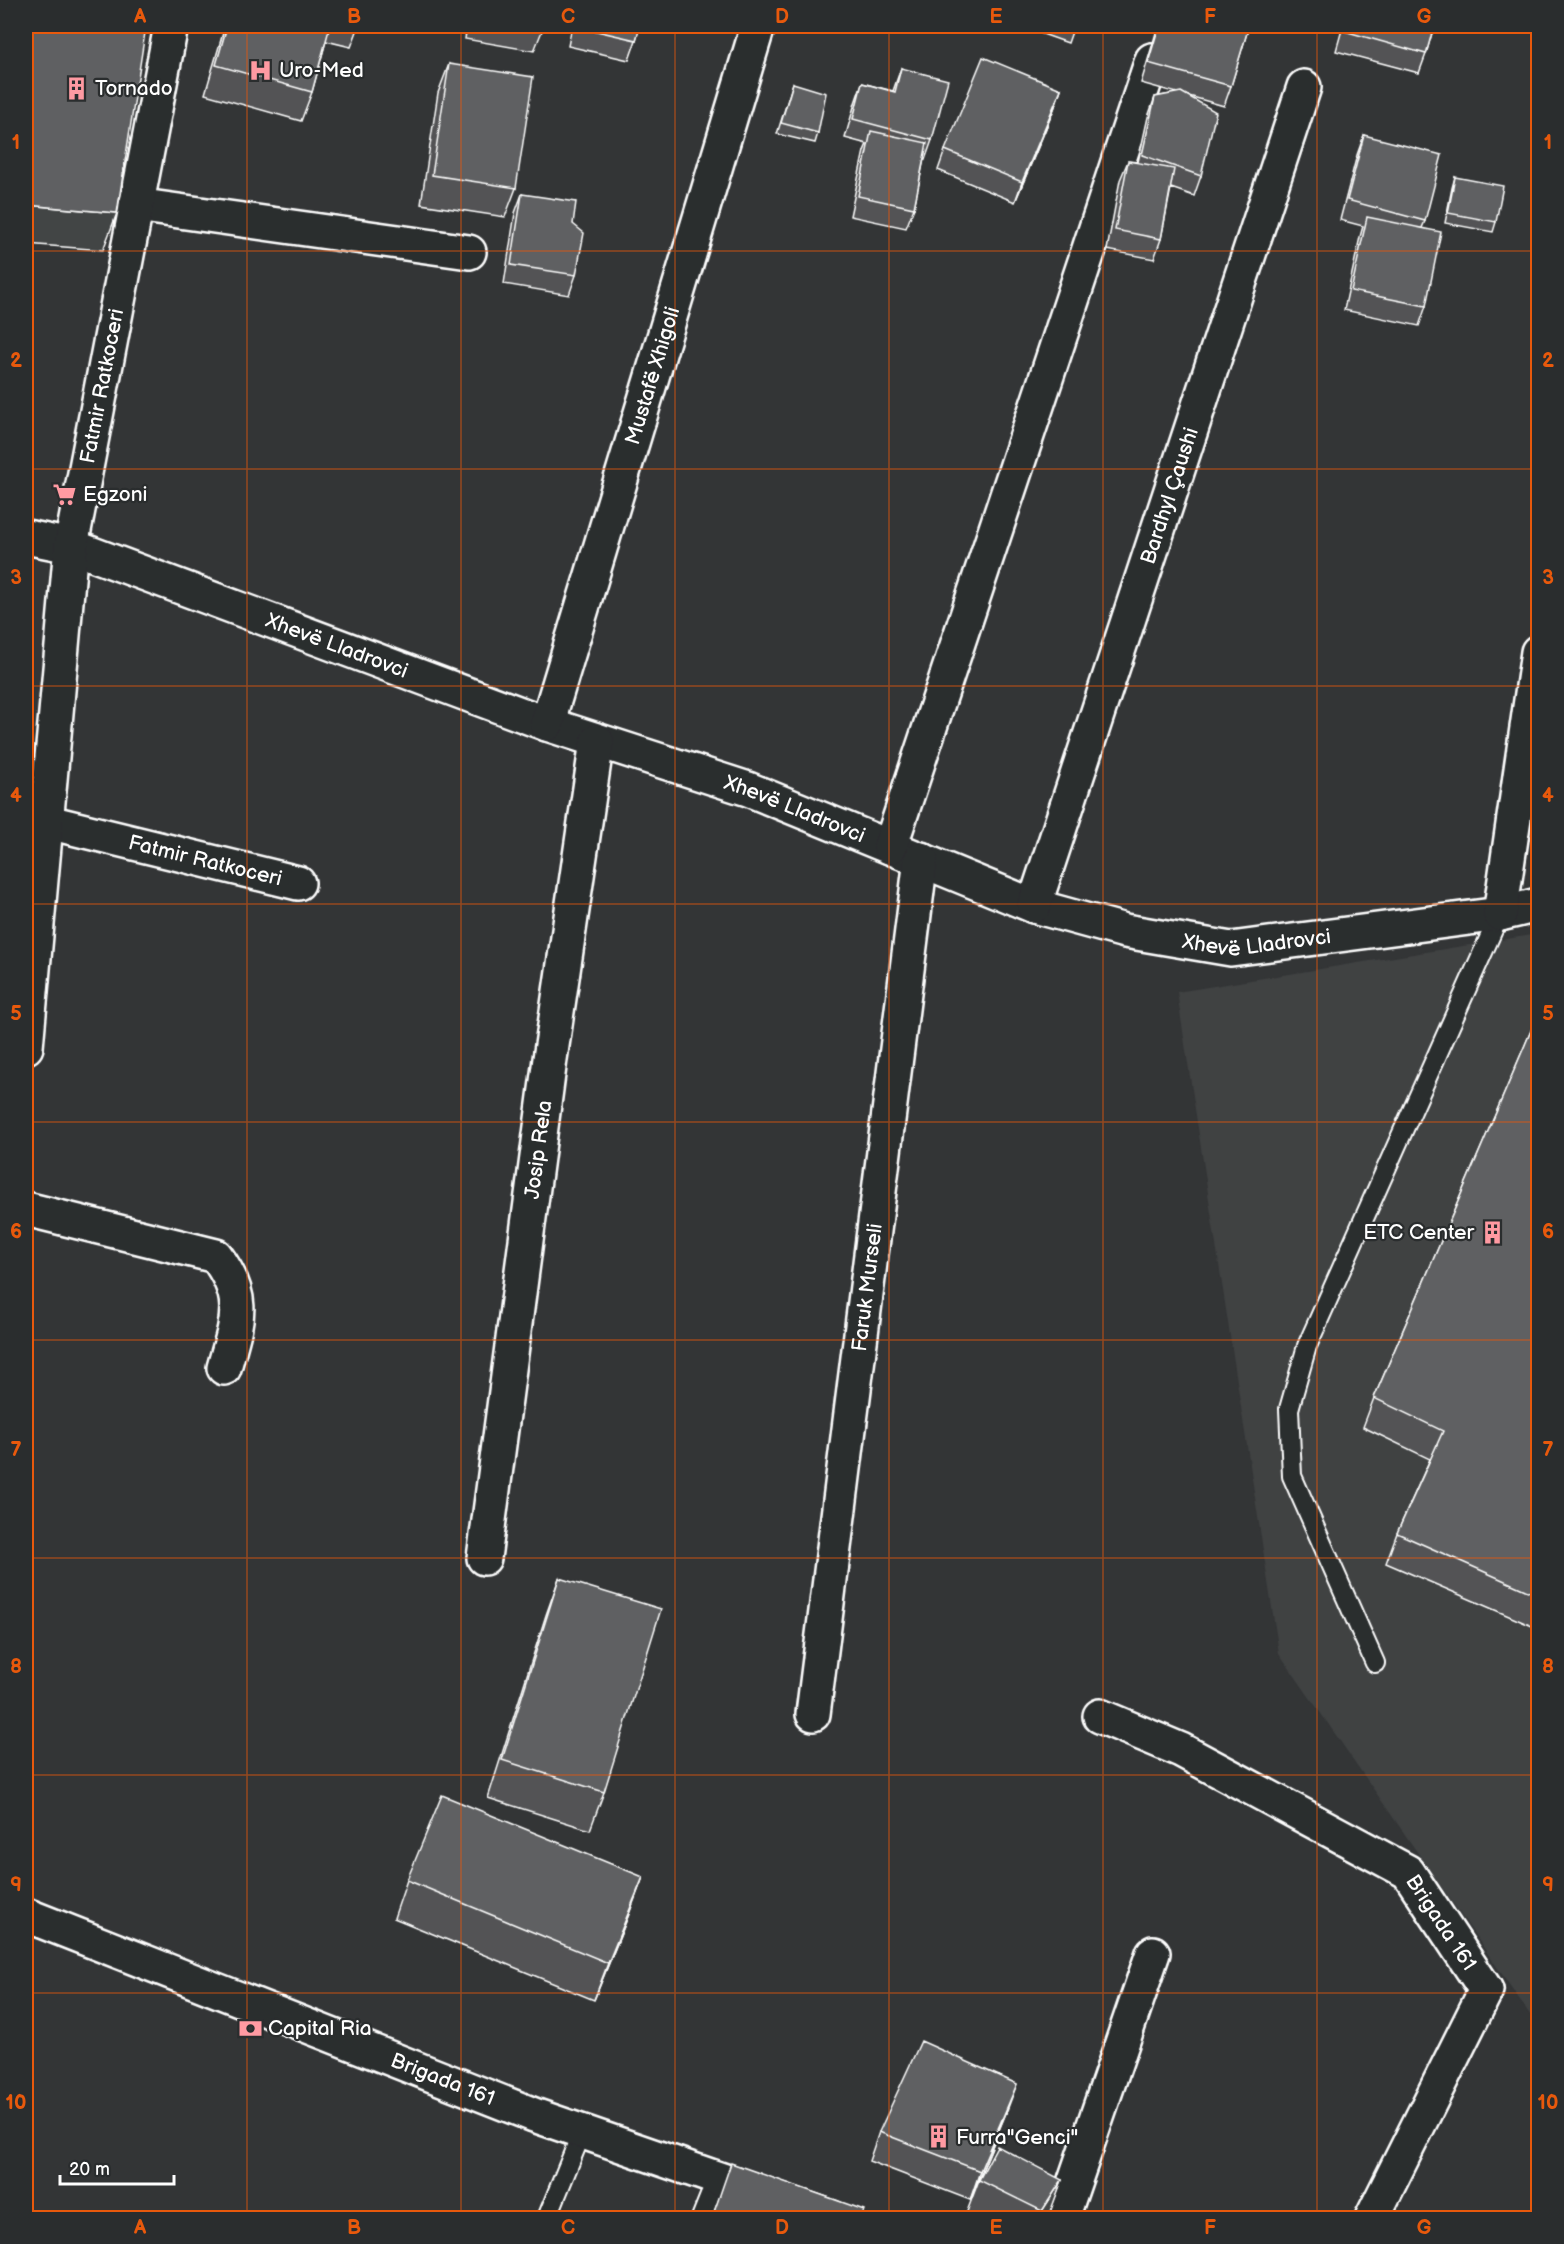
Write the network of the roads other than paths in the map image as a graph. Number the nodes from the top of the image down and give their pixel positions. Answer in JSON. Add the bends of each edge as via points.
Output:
{"nodes":[{"id":1,"x":171,"y":26,"type":"edge"},
{"id":2,"x":758,"y":26,"type":"edge"},
{"id":3,"x":1152,"y":60,"type":"edge"},
{"id":4,"x":1304,"y":87,"type":"dead end"},
{"id":5,"x":136,"y":205,"type":"junction"},
{"id":6,"x":469,"y":252,"type":"dead end"},
{"id":7,"x":26,"y":537,"type":"edge"},
{"id":8,"x":70,"y":546,"type":"junction"},
{"id":9,"x":1539,"y":652,"type":"edge"},
{"id":10,"x":547,"y":724,"type":"junction"},
{"id":11,"x":597,"y":741,"type":"junction"},
{"id":12,"x":44,"y":821,"type":"junction"},
{"id":13,"x":890,"y":847,"type":"junction"},
{"id":14,"x":921,"y":859,"type":"junction"},
{"id":15,"x":298,"y":883,"type":"dead end"},
{"id":16,"x":1539,"y":905,"type":"edge"},
{"id":17,"x":1034,"y":906,"type":"junction"},
{"id":18,"x":1500,"y":914,"type":"junction"},
{"id":19,"x":26,"y":1047,"type":"edge"},
{"id":20,"x":26,"y":1209,"type":"edge"},
{"id":21,"x":224,"y":1368,"type":"dead end"},
{"id":22,"x":484,"y":1558,"type":"dead end"},
{"id":23,"x":1376,"y":1662,"type":"dead end"},
{"id":24,"x":813,"y":1714,"type":"dead end"},
{"id":25,"x":1100,"y":1716,"type":"dead end"},
{"id":26,"x":26,"y":1915,"type":"edge"},
{"id":27,"x":1153,"y":1953,"type":"dead end"},
{"id":28,"x":582,"y":2132,"type":"junction"},
{"id":29,"x":717,"y":2178,"type":"junction"},
{"id":30,"x":547,"y":2218,"type":"edge"},
{"id":31,"x":701,"y":2218,"type":"edge"},
{"id":32,"x":832,"y":2218,"type":"edge"},
{"id":33,"x":1062,"y":2218,"type":"edge"},
{"id":34,"x":1372,"y":2218,"type":"edge"}],
"edges":[{"from":1,"to":5,"type":"street","name":"Fatmir Ratkoceri"},
{"from":2,"to":10,"type":"street","name":"Mustafë Xhigoli"},
{"from":3,"to":13,"type":"street"},
{"from":4,"to":17,"type":"street","name":"Bardhyl Çaushi"},
{"from":5,"to":6,"type":"street"},
{"from":5,"to":8,"type":"street","name":"Fatmir Ratkoceri"},
{"from":7,"to":8,"type":"street","name":"Xhevë Lladrovci"},
{"from":8,"to":10,"type":"street","name":"Xhevë Lladrovci"},
{"from":8,"to":12,"type":"street","name":"Fatmir Ratkoceri"},
{"from":9,"to":18,"type":"street"},
{"from":10,"to":11,"type":"street","name":"Xhevë Lladrovci"},
{"from":11,"to":13,"type":"street","name":"Xhevë Lladrovci","via":[[748,789]]},
{"from":11,"to":22,"type":"street","name":"Josip Rela"},
{"from":12,"to":15,"type":"street","name":"Fatmir Ratkoceri"},
{"from":12,"to":19,"type":"street","name":"Fatmir Ratkoceri"},
{"from":13,"to":14,"type":"street","name":"Xhevë Lladrovci"},
{"from":14,"to":17,"type":"street","name":"Xhevë Lladrovci"},
{"from":14,"to":24,"type":"street","name":"Faruk Murseli"},
{"from":16,"to":18,"type":"street","name":"Xhevë Lladrovci"},
{"from":17,"to":18,"type":"street","name":"Xhevë Lladrovci","via":[[1125,931],[1231,949]]},
{"from":18,"to":23,"type":"lane","via":[[1307,1346],[1290,1409],[1292,1476]]},
{"from":20,"to":21,"type":"street","via":[[216,1256],[229,1273],[238,1297],[235,1329]]},
{"from":25,"to":34,"type":"street","name":"Brigada 161","via":[[1181,1750],[1407,1872],[1486,1990]]},
{"from":26,"to":28,"type":"street","name":"Brigada 161"},
{"from":27,"to":33,"type":"street"},
{"from":28,"to":29,"type":"street","name":"Brigada 161"},
{"from":28,"to":30,"type":"lane"},
{"from":29,"to":31,"type":"lane"},
{"from":29,"to":32,"type":"street","name":"Brigada 161"}]}
